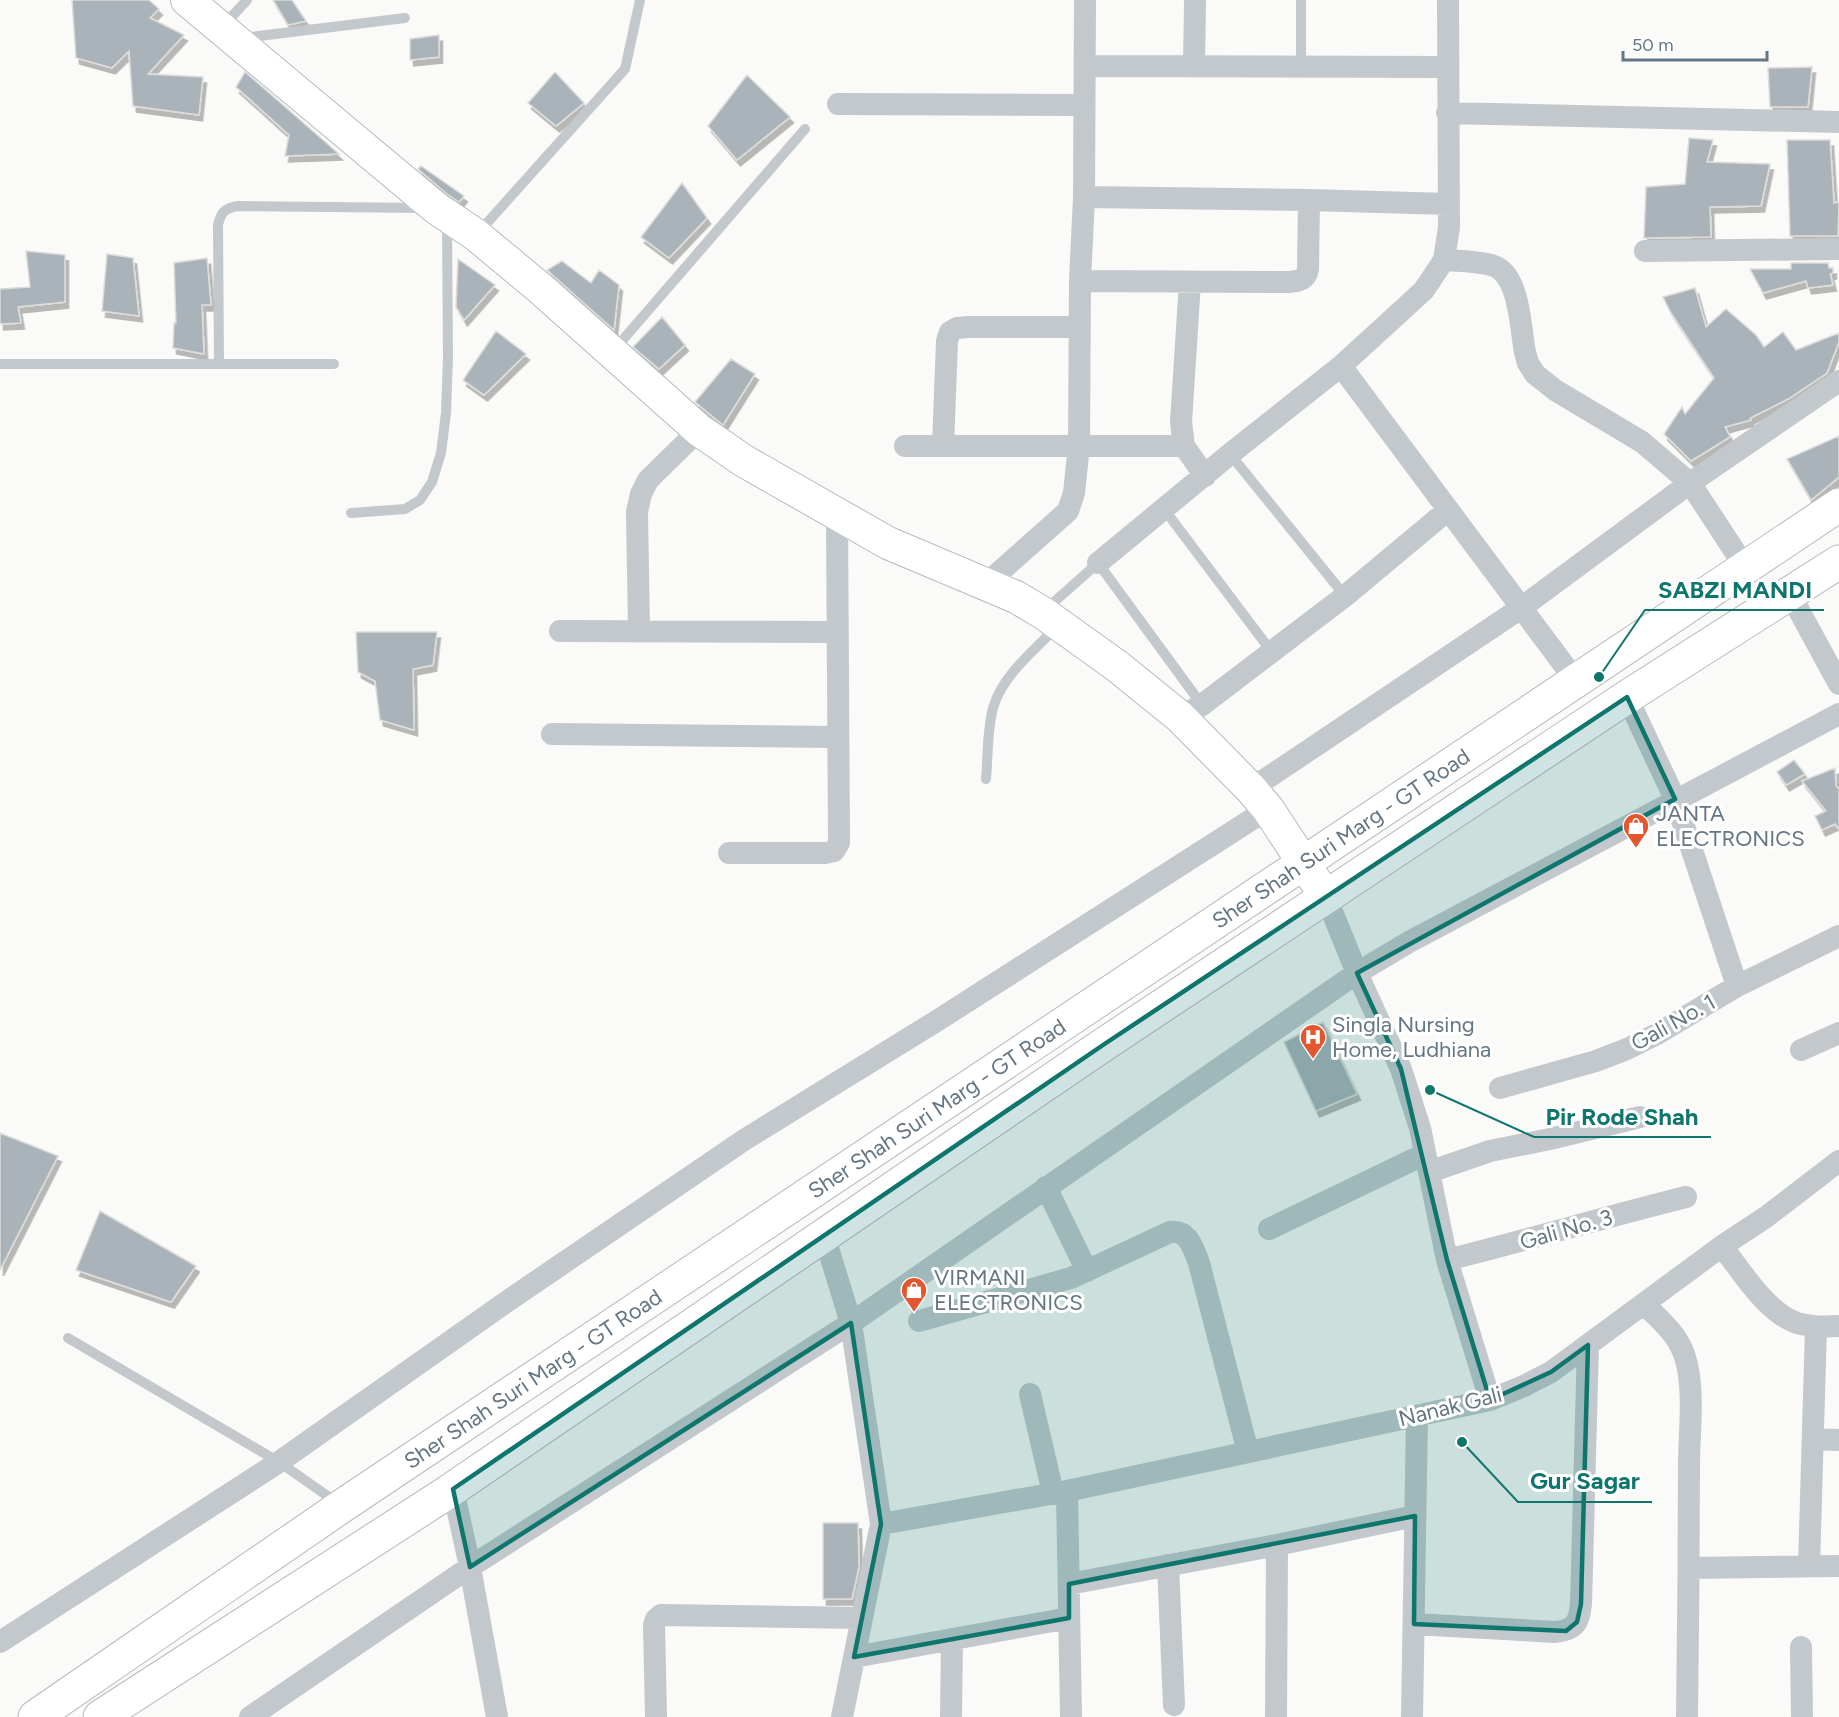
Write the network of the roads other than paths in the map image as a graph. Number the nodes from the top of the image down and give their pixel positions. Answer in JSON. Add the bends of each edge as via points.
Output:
{"nodes":[{"id":1,"x":187,"y":0,"type":"edge"},
{"id":2,"x":247,"y":0,"type":"edge"},
{"id":3,"x":640,"y":0,"type":"edge"},
{"id":4,"x":1085,"y":0,"type":"edge"},
{"id":5,"x":1195,"y":0,"type":"edge"},
{"id":6,"x":1301,"y":0,"type":"edge"},
{"id":7,"x":1448,"y":0,"type":"edge"},
{"id":8,"x":405,"y":18,"type":"dead end"},
{"id":9,"x":228,"y":34,"type":"junction"},
{"id":10,"x":1301,"y":65,"type":"junction"},
{"id":11,"x":1085,"y":66,"type":"junction"},
{"id":12,"x":1194,"y":66,"type":"junction"},
{"id":13,"x":1447,"y":67,"type":"junction"},
{"id":14,"x":838,"y":104,"type":"dead end"},
{"id":15,"x":1083,"y":105,"type":"junction"},
{"id":16,"x":1447,"y":113,"type":"junction"},
{"id":17,"x":1839,"y":122,"type":"edge"},
{"id":18,"x":805,"y":129,"type":"dead end"},
{"id":19,"x":1084,"y":197,"type":"junction"},
{"id":20,"x":1309,"y":200,"type":"junction"},
{"id":21,"x":1448,"y":204,"type":"junction"},
{"id":22,"x":441,"y":212,"type":"junction"},
{"id":23,"x":476,"y":235,"type":"junction"},
{"id":24,"x":1839,"y":249,"type":"edge"},
{"id":25,"x":1645,"y":251,"type":"dead end"},
{"id":26,"x":1444,"y":260,"type":"junction"},
{"id":27,"x":1080,"y":281,"type":"junction"},
{"id":28,"x":1190,"y":282,"type":"junction"},
{"id":29,"x":1080,"y":327,"type":"junction"},
{"id":30,"x":612,"y":353,"type":"junction"},
{"id":31,"x":219,"y":363,"type":"junction"},
{"id":32,"x":0,"y":364,"type":"edge"},
{"id":33,"x":334,"y":364,"type":"dead end"},
{"id":34,"x":1341,"y":366,"type":"junction"},
{"id":35,"x":1839,"y":381,"type":"edge"},
{"id":36,"x":699,"y":430,"type":"junction"},
{"id":37,"x":1079,"y":445,"type":"junction"},
{"id":38,"x":943,"y":446,"type":"junction"},
{"id":39,"x":1184,"y":446,"type":"junction"},
{"id":40,"x":905,"y":447,"type":"dead end"},
{"id":41,"x":1230,"y":454,"type":"junction"},
{"id":42,"x":1205,"y":476,"type":"junction"},
{"id":43,"x":1690,"y":483,"type":"junction"},
{"id":44,"x":1839,"y":505,"type":"edge"},
{"id":45,"x":1164,"y":509,"type":"junction"},
{"id":46,"x":1448,"y":510,"type":"junction"},
{"id":47,"x":351,"y":513,"type":"dead end"},
{"id":48,"x":837,"y":514,"type":"junction"},
{"id":49,"x":1839,"y":562,"type":"edge"},
{"id":50,"x":1098,"y":563,"type":"junction"},
{"id":51,"x":1745,"y":567,"type":"junction"},
{"id":52,"x":986,"y":584,"type":"junction"},
{"id":53,"x":1790,"y":594,"type":"junction"},
{"id":54,"x":1345,"y":596,"type":"junction"},
{"id":55,"x":1521,"y":608,"type":"junction"},
{"id":56,"x":1051,"y":619,"type":"junction"},
{"id":57,"x":560,"y":631,"type":"dead end"},
{"id":58,"x":639,"y":631,"type":"junction"},
{"id":59,"x":837,"y":632,"type":"junction"},
{"id":60,"x":1271,"y":651,"type":"junction"},
{"id":61,"x":1576,"y":681,"type":"junction"},
{"id":62,"x":1839,"y":684,"type":"edge"},
{"id":63,"x":1628,"y":697,"type":"junction"},
{"id":64,"x":1191,"y":711,"type":"junction"},
{"id":65,"x":1839,"y":714,"type":"edge"},
{"id":66,"x":552,"y":734,"type":"dead end"},
{"id":67,"x":837,"y":737,"type":"junction"},
{"id":68,"x":986,"y":779,"type":"dead end"},
{"id":69,"x":1260,"y":799,"type":"junction"},
{"id":70,"x":1674,"y":799,"type":"junction"},
{"id":71,"x":729,"y":854,"type":"dead end"},
{"id":72,"x":1303,"y":864,"type":"junction"},
{"id":73,"x":1326,"y":897,"type":"junction"},
{"id":74,"x":1839,"y":936,"type":"edge"},
{"id":75,"x":1357,"y":973,"type":"junction"},
{"id":76,"x":1737,"y":986,"type":"junction"},
{"id":77,"x":1839,"y":1033,"type":"edge"},
{"id":78,"x":1801,"y":1050,"type":"dead end"},
{"id":79,"x":1500,"y":1088,"type":"dead end"},
{"id":80,"x":1640,"y":1117,"type":"dead end"},
{"id":81,"x":1839,"y":1161,"type":"edge"},
{"id":82,"x":1427,"y":1163,"type":"junction"},
{"id":83,"x":1046,"y":1187,"type":"junction"},
{"id":84,"x":1686,"y":1197,"type":"dead end"},
{"id":85,"x":1269,"y":1229,"type":"dead end"},
{"id":86,"x":824,"y":1235,"type":"junction"},
{"id":87,"x":1722,"y":1246,"type":"junction"},
{"id":88,"x":1447,"y":1260,"type":"junction"},
{"id":89,"x":1087,"y":1271,"type":"junction"},
{"id":90,"x":1644,"y":1304,"type":"junction"},
{"id":91,"x":919,"y":1321,"type":"dead end"},
{"id":92,"x":850,"y":1323,"type":"junction"},
{"id":93,"x":1839,"y":1326,"type":"edge"},
{"id":94,"x":1816,"y":1327,"type":"junction"},
{"id":95,"x":68,"y":1338,"type":"dead end"},
{"id":96,"x":1588,"y":1345,"type":"junction"},
{"id":97,"x":1030,"y":1394,"type":"dead end"},
{"id":98,"x":1490,"y":1400,"type":"junction"},
{"id":99,"x":1417,"y":1416,"type":"junction"},
{"id":100,"x":1813,"y":1439,"type":"junction"},
{"id":101,"x":1839,"y":1440,"type":"edge"},
{"id":102,"x":1248,"y":1452,"type":"junction"},
{"id":103,"x":279,"y":1462,"type":"junction"},
{"id":104,"x":453,"y":1489,"type":"junction"},
{"id":105,"x":1060,"y":1492,"type":"junction"},
{"id":106,"x":342,"y":1506,"type":"junction"},
{"id":107,"x":1415,"y":1516,"type":"junction"},
{"id":108,"x":881,"y":1524,"type":"junction"},
{"id":109,"x":1276,"y":1545,"type":"junction"},
{"id":110,"x":1168,"y":1565,"type":"junction"},
{"id":111,"x":1809,"y":1566,"type":"junction"},
{"id":112,"x":1839,"y":1566,"type":"edge"},
{"id":113,"x":470,"y":1567,"type":"junction"},
{"id":114,"x":1689,"y":1568,"type":"junction"},
{"id":115,"x":1069,"y":1584,"type":"junction"},
{"id":116,"x":862,"y":1618,"type":"junction"},
{"id":117,"x":1069,"y":1618,"type":"junction"},
{"id":118,"x":1414,"y":1624,"type":"junction"},
{"id":119,"x":952,"y":1640,"type":"junction"},
{"id":120,"x":0,"y":1642,"type":"edge"},
{"id":121,"x":1800,"y":1647,"type":"dead end"},
{"id":122,"x":854,"y":1657,"type":"junction"},
{"id":123,"x":1174,"y":1705,"type":"dead end"},
{"id":124,"x":36,"y":1717,"type":"edge"},
{"id":125,"x":100,"y":1717,"type":"edge"},
{"id":126,"x":250,"y":1717,"type":"edge"},
{"id":127,"x":497,"y":1717,"type":"edge"},
{"id":128,"x":656,"y":1717,"type":"edge"},
{"id":129,"x":842,"y":1717,"type":"edge"},
{"id":130,"x":951,"y":1717,"type":"edge"},
{"id":131,"x":1071,"y":1717,"type":"edge"},
{"id":132,"x":1276,"y":1717,"type":"edge"},
{"id":133,"x":1412,"y":1717,"type":"edge"},
{"id":134,"x":1687,"y":1717,"type":"edge"},
{"id":135,"x":1802,"y":1717,"type":"edge"}],
"edges":[{"from":1,"to":9,"type":"street"},
{"from":2,"to":9,"type":"lane"},
{"from":3,"to":23,"type":"lane","via":[[625,69]]},
{"from":4,"to":11,"type":"street"},
{"from":5,"to":12,"type":"street"},
{"from":6,"to":10,"type":"lane"},
{"from":7,"to":13,"type":"street"},
{"from":8,"to":9,"type":"lane"},
{"from":9,"to":22,"type":"street"},
{"from":10,"to":12,"type":"street"},
{"from":10,"to":13,"type":"street"},
{"from":11,"to":12,"type":"street"},
{"from":11,"to":15,"type":"street"},
{"from":13,"to":16,"type":"street"},
{"from":14,"to":15,"type":"street"},
{"from":15,"to":19,"type":"street"},
{"from":16,"to":17,"type":"street"},
{"from":16,"to":21,"type":"street"},
{"from":18,"to":30,"type":"lane"},
{"from":19,"to":20,"type":"street"},
{"from":19,"to":27,"type":"street"},
{"from":20,"to":21,"type":"street"},
{"from":20,"to":28,"type":"street","via":[[1308,269],[1303,280]]},
{"from":21,"to":26,"type":"street"},
{"from":22,"to":23,"type":"street"},
{"from":22,"to":31,"type":"lane","via":[[227,208],[218,225]]},
{"from":22,"to":47,"type":"lane","via":[[448,357],[441,453],[432,482],[420,500],[405,509]]},
{"from":23,"to":30,"type":"street"},
{"from":24,"to":25,"type":"street"},
{"from":26,"to":34,"type":"street","via":[[1424,290]]},
{"from":26,"to":43,"type":"street","via":[[1502,269],[1513,284],[1525,352],[1536,374],[1555,390],[1642,442]]},
{"from":27,"to":28,"type":"street"},
{"from":27,"to":29,"type":"street"},
{"from":28,"to":39,"type":"street","via":[[1181,422]]},
{"from":29,"to":37,"type":"street"},
{"from":29,"to":38,"type":"street","via":[[968,327],[950,332]]},
{"from":30,"to":36,"type":"street"},
{"from":31,"to":32,"type":"lane"},
{"from":31,"to":33,"type":"lane"},
{"from":34,"to":41,"type":"street"},
{"from":34,"to":46,"type":"street"},
{"from":35,"to":43,"type":"street"},
{"from":36,"to":48,"type":"street","via":[[744,461]]},
{"from":36,"to":58,"type":"street","via":[[648,480],[640,494]]},
{"from":37,"to":38,"type":"street"},
{"from":37,"to":39,"type":"street"},
{"from":37,"to":52,"type":"street","via":[[1068,511]]},
{"from":38,"to":40,"type":"street"},
{"from":39,"to":42,"type":"street"},
{"from":41,"to":42,"type":"street"},
{"from":41,"to":54,"type":"lane"},
{"from":42,"to":45,"type":"street"},
{"from":43,"to":51,"type":"street"},
{"from":43,"to":55,"type":"street"},
{"from":44,"to":51,"type":"main road","name":"Sher Shah Suri Marg - GT Road"},
{"from":45,"to":50,"type":"street"},
{"from":45,"to":60,"type":"lane"},
{"from":46,"to":54,"type":"street"},
{"from":46,"to":55,"type":"street"},
{"from":48,"to":52,"type":"street","via":[[888,543]]},
{"from":48,"to":59,"type":"street"},
{"from":49,"to":53,"type":"main road","name":"Sher Shah Suri Marg - GT Road"},
{"from":50,"to":56,"type":"lane"},
{"from":50,"to":64,"type":"lane"},
{"from":51,"to":61,"type":"main road","name":"Sher Shah Suri Marg - GT Road"},
{"from":52,"to":56,"type":"street"},
{"from":53,"to":62,"type":"street"},
{"from":53,"to":63,"type":"main road","name":"Sher Shah Suri Marg - GT Road"},
{"from":54,"to":60,"type":"street"},
{"from":55,"to":61,"type":"street"},
{"from":55,"to":69,"type":"street"},
{"from":56,"to":64,"type":"street","via":[[1117,666]]},
{"from":56,"to":68,"type":"lane","via":[[993,707]]},
{"from":57,"to":58,"type":"street"},
{"from":58,"to":59,"type":"street"},
{"from":59,"to":67,"type":"street"},
{"from":60,"to":64,"type":"street"},
{"from":61,"to":72,"type":"main road","name":"Sher Shah Suri Marg - GT Road"},
{"from":63,"to":70,"type":"street"},
{"from":63,"to":73,"type":"main road","name":"Sher Shah Suri Marg - GT Road"},
{"from":64,"to":69,"type":"street"},
{"from":65,"to":70,"type":"street"},
{"from":66,"to":67,"type":"street"},
{"from":67,"to":71,"type":"street","via":[[839,843],[834,851]]},
{"from":69,"to":72,"type":"street"},
{"from":69,"to":103,"type":"street","via":[[934,1022],[744,1140]]},
{"from":70,"to":75,"type":"street"},
{"from":70,"to":76,"type":"street"},
{"from":72,"to":73,"type":"street"},
{"from":72,"to":106,"type":"main road","name":"Sher Shah Suri Marg - GT Road"},
{"from":73,"to":75,"type":"street"},
{"from":73,"to":86,"type":"main road","name":"Sher Shah Suri Marg - GT Road"},
{"from":74,"to":76,"type":"street","name":"Gali No. 1"},
{"from":75,"to":82,"type":"street","via":[[1401,1069]]},
{"from":75,"to":83,"type":"street"},
{"from":76,"to":79,"type":"street","name":"Gali No. 1","via":[[1628,1049]]},
{"from":77,"to":78,"type":"street"},
{"from":80,"to":82,"type":"street"},
{"from":81,"to":87,"type":"street","name":"Nanak Gali"},
{"from":82,"to":85,"type":"street"},
{"from":82,"to":88,"type":"street"},
{"from":83,"to":89,"type":"street"},
{"from":83,"to":92,"type":"street"},
{"from":84,"to":88,"type":"street","name":"Gali No. 3"},
{"from":86,"to":92,"type":"street"},
{"from":86,"to":104,"type":"main road","name":"Sher Shah Suri Marg - GT Road"},
{"from":87,"to":90,"type":"street","name":"Nanak Gali"},
{"from":87,"to":94,"type":"street","via":[[1778,1313],[1796,1323]]},
{"from":88,"to":98,"type":"street"},
{"from":89,"to":91,"type":"street"},
{"from":89,"to":102,"type":"street","via":[[1170,1232],[1185,1234],[1199,1263]]},
{"from":90,"to":96,"type":"street","name":"Nanak Gali"},
{"from":90,"to":114,"type":"street","via":[[1672,1332],[1687,1367]]},
{"from":92,"to":108,"type":"street"},
{"from":92,"to":113,"type":"street"},
{"from":93,"to":94,"type":"street"},
{"from":94,"to":100,"type":"street"},
{"from":95,"to":103,"type":"lane"},
{"from":96,"to":98,"type":"street","name":"Nanak Gali","via":[[1551,1372]]},
{"from":96,"to":118,"type":"street","via":[[1581,1604],[1577,1622],[1566,1631],[1555,1632]]},
{"from":97,"to":105,"type":"street"},
{"from":98,"to":99,"type":"street","name":"Nanak Gali"},
{"from":99,"to":102,"type":"street","name":"Nanak Gali"},
{"from":99,"to":107,"type":"street"},
{"from":100,"to":101,"type":"street"},
{"from":100,"to":111,"type":"street"},
{"from":102,"to":105,"type":"street","name":"Nanak Gali"},
{"from":103,"to":106,"type":"lane"},
{"from":103,"to":120,"type":"street"},
{"from":104,"to":113,"type":"street"},
{"from":104,"to":125,"type":"main road","name":"Sher Shah Suri Marg - GT Road"},
{"from":105,"to":108,"type":"street","name":"Nanak Gali"},
{"from":105,"to":115,"type":"street"},
{"from":106,"to":124,"type":"main road","name":"Sher Shah Suri Marg - GT Road"},
{"from":107,"to":109,"type":"street"},
{"from":107,"to":118,"type":"street"},
{"from":108,"to":116,"type":"street"},
{"from":109,"to":110,"type":"street"},
{"from":109,"to":132,"type":"street"},
{"from":110,"to":115,"type":"street"},
{"from":110,"to":123,"type":"street"},
{"from":111,"to":112,"type":"street"},
{"from":111,"to":114,"type":"street"},
{"from":113,"to":126,"type":"street"},
{"from":113,"to":127,"type":"street"},
{"from":114,"to":134,"type":"street"},
{"from":115,"to":117,"type":"street"},
{"from":116,"to":122,"type":"street"},
{"from":116,"to":128,"type":"street","via":[[661,1614],[654,1625]]},
{"from":117,"to":119,"type":"street"},
{"from":117,"to":131,"type":"street"},
{"from":118,"to":133,"type":"street"},
{"from":119,"to":122,"type":"street"},
{"from":119,"to":130,"type":"street"},
{"from":121,"to":135,"type":"street"},
{"from":122,"to":129,"type":"street"}]}
